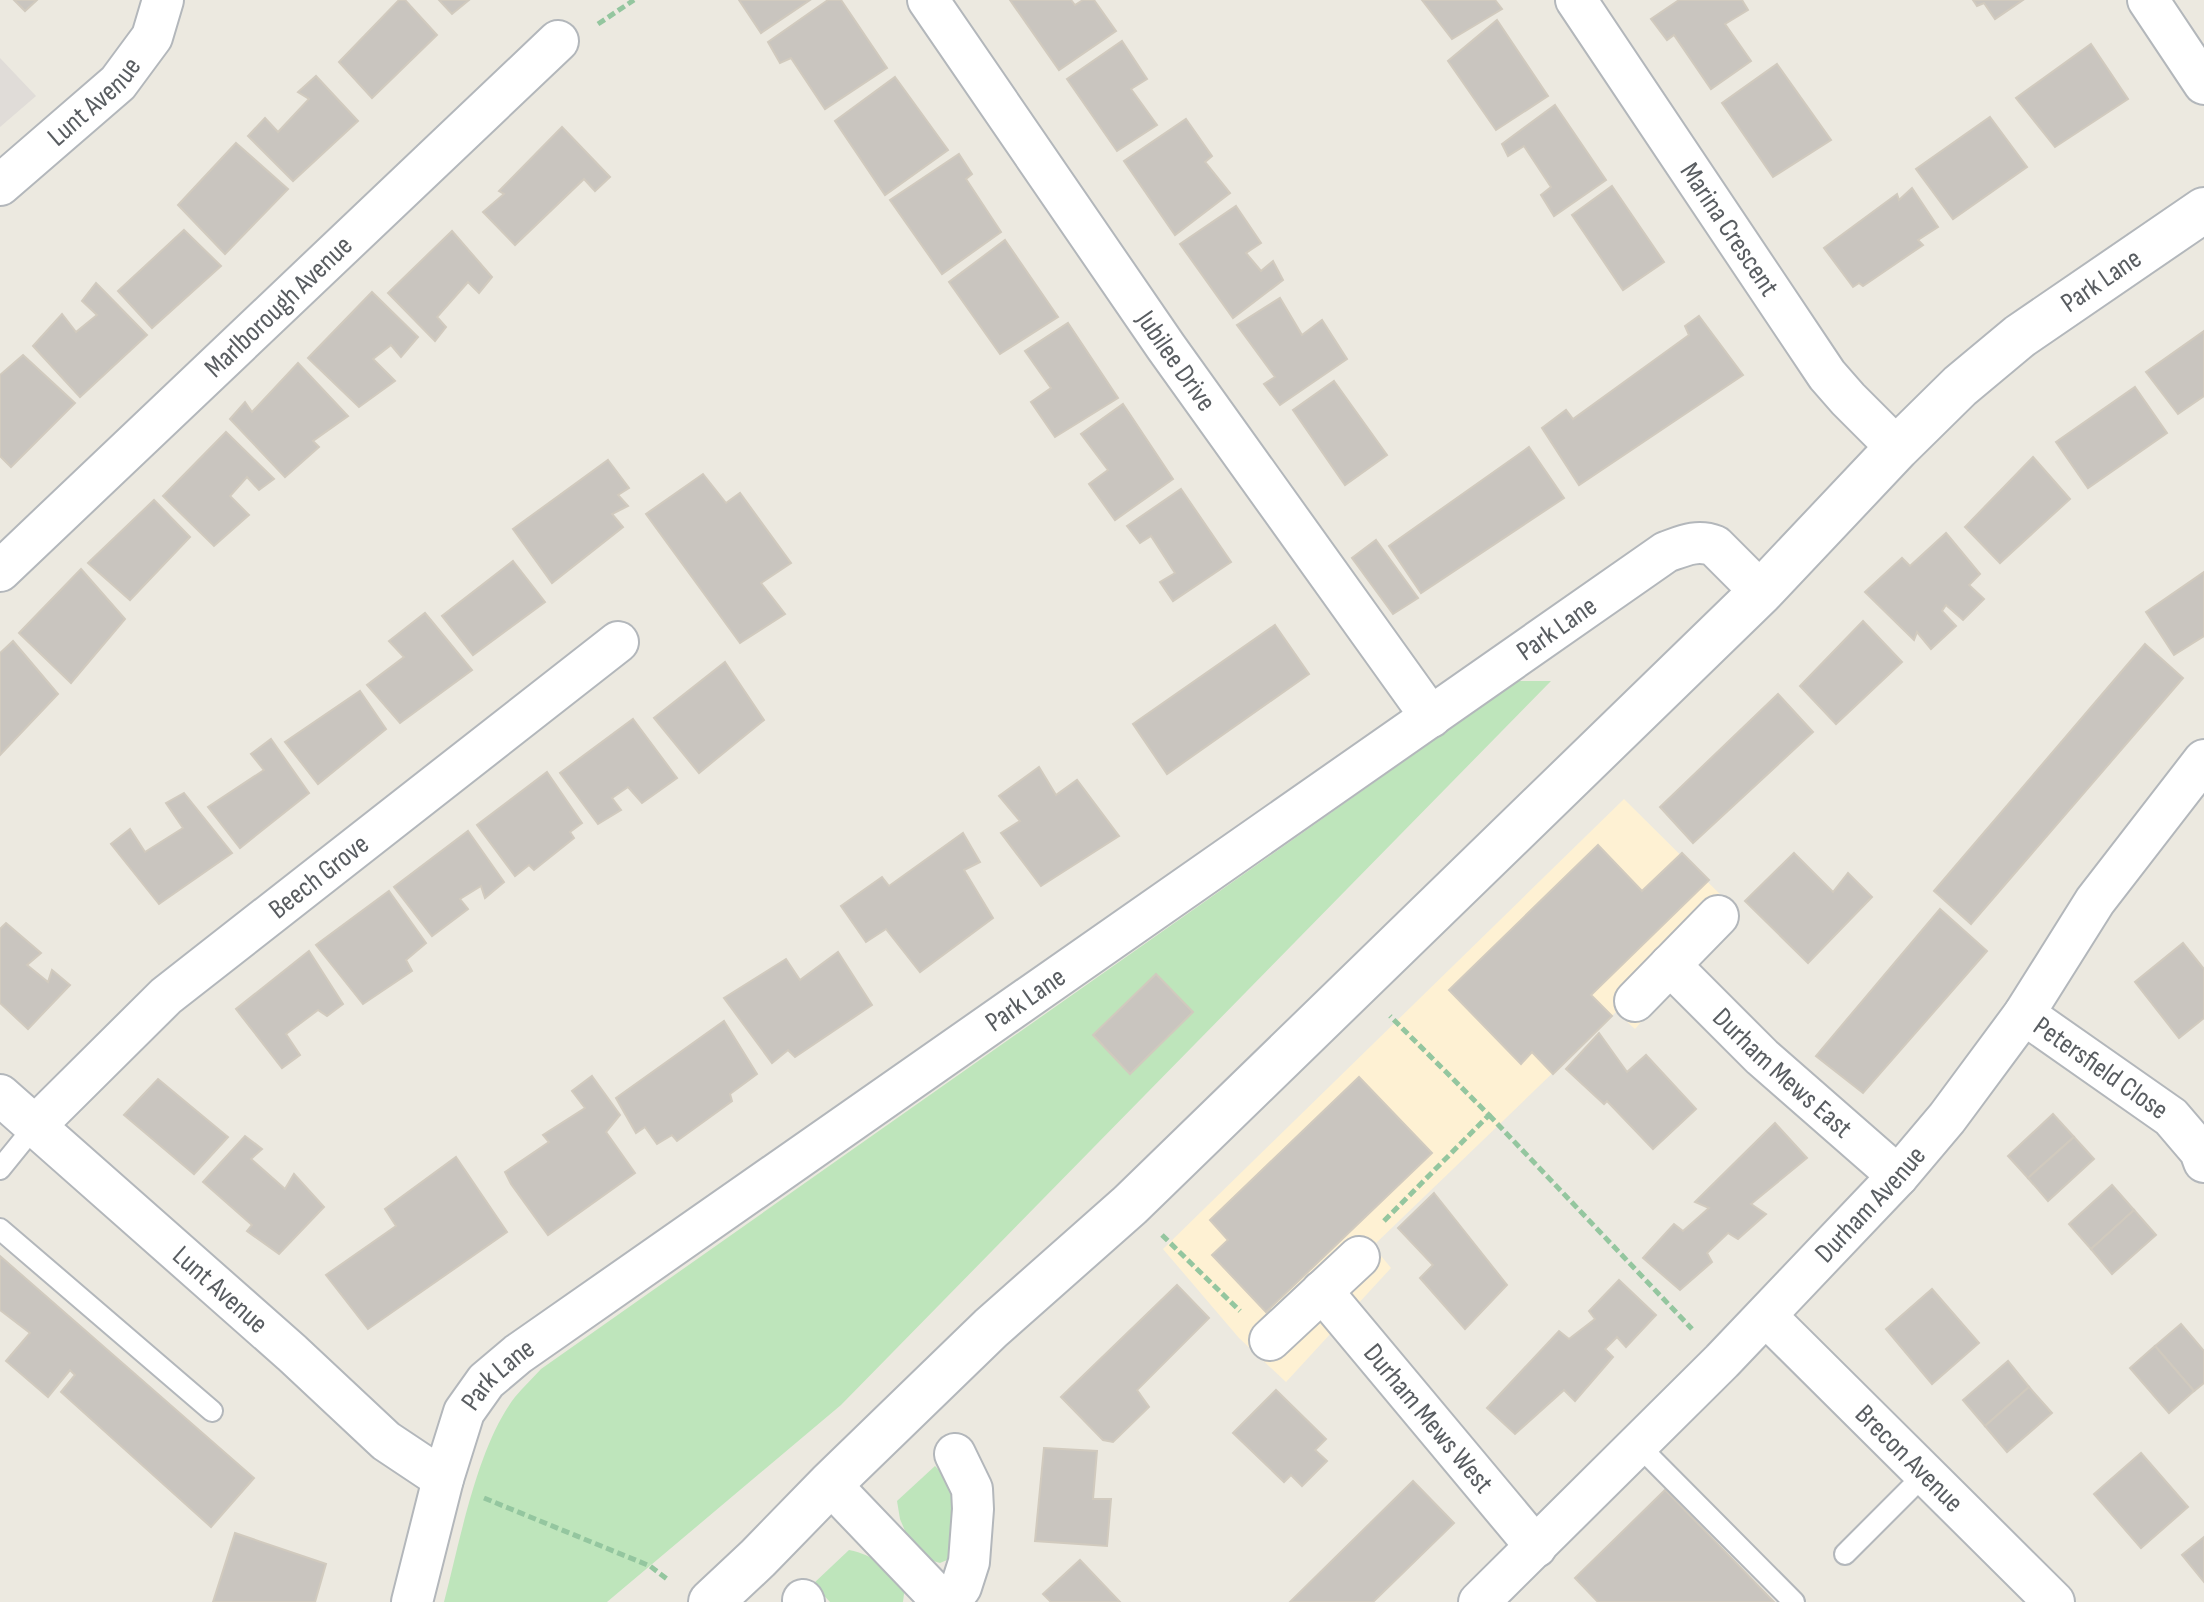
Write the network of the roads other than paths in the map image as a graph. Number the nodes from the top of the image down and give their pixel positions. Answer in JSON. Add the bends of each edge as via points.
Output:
{"nodes":[{"id":1,"x":163,"y":0,"type":"edge"},
{"id":2,"x":928,"y":0,"type":"edge"},
{"id":3,"x":1576,"y":0,"type":"edge"},
{"id":4,"x":2148,"y":0,"type":"edge"},
{"id":5,"x":558,"y":41,"type":"dead end"},
{"id":6,"x":2204,"y":84,"type":"edge"},
{"id":7,"x":0,"y":185,"type":"edge"},
{"id":8,"x":2204,"y":210,"type":"edge"},
{"id":9,"x":1897,"y":448,"type":"junction"},
{"id":10,"x":0,"y":571,"type":"edge"},
{"id":11,"x":1761,"y":592,"type":"junction"},
{"id":12,"x":618,"y":642,"type":"dead end"},
{"id":13,"x":1431,"y":717,"type":"junction"},
{"id":14,"x":2204,"y":760,"type":"edge"},
{"id":15,"x":1718,"y":916,"type":"dead end"},
{"id":16,"x":1670,"y":965,"type":"junction"},
{"id":17,"x":1635,"y":1001,"type":"dead end"},
{"id":18,"x":2024,"y":1014,"type":"junction"},
{"id":19,"x":0,"y":1095,"type":"edge"},
{"id":20,"x":34,"y":1127,"type":"junction"},
{"id":21,"x":2204,"y":1162,"type":"edge"},
{"id":22,"x":0,"y":1169,"type":"edge"},
{"id":23,"x":1898,"y":1176,"type":"junction"},
{"id":24,"x":0,"y":1229,"type":"edge"},
{"id":25,"x":1359,"y":1257,"type":"road end"},
{"id":26,"x":1322,"y":1291,"type":"junction"},
{"id":27,"x":1766,"y":1316,"type":"junction"},
{"id":28,"x":1270,"y":1340,"type":"road end"},
{"id":29,"x":212,"y":1411,"type":"dead end"},
{"id":30,"x":1638,"y":1445,"type":"junction"},
{"id":31,"x":955,"y":1454,"type":"dead end"},
{"id":32,"x":1925,"y":1474,"type":"junction"},
{"id":33,"x":443,"y":1479,"type":"junction"},
{"id":34,"x":830,"y":1484,"type":"junction"},
{"id":35,"x":1536,"y":1547,"type":"junction"},
{"id":36,"x":1845,"y":1554,"type":"dead end"},
{"id":37,"x":2044,"y":1599,"type":"edge"},
{"id":38,"x":412,"y":1602,"type":"edge"},
{"id":39,"x":711,"y":1602,"type":"edge"},
{"id":40,"x":943,"y":1602,"type":"edge"},
{"id":41,"x":949,"y":1602,"type":"edge"},
{"id":42,"x":1479,"y":1602,"type":"edge"},
{"id":43,"x":1794,"y":1602,"type":"edge"}],
"edges":[{"from":1,"to":7,"type":"street","name":"Lunt Avenue","via":[[152,37],[118,83]]},
{"from":2,"to":13,"type":"street","name":"Jubilee Drive","via":[[1166,347]]},
{"from":3,"to":9,"type":"street","name":"Marina Crescent","via":[[1827,375]]},
{"from":4,"to":6,"type":"street"},
{"from":5,"to":10,"type":"street","name":"Marlborough Avenue"},
{"from":8,"to":9,"type":"street","name":"Park Lane","via":[[2020,336]]},
{"from":9,"to":11,"type":"street","name":"Park Lane"},
{"from":11,"to":13,"type":"street","name":"Park Lane","via":[[1706,542],[1666,552]]},
{"from":11,"to":34,"type":"street","name":"Park Lane","via":[[1130,1205],[991,1328]]},
{"from":12,"to":20,"type":"street","name":"Beech Grove","via":[[166,996]]},
{"from":13,"to":33,"type":"street","name":"Park Lane","via":[[518,1354],[486,1381],[464,1412]]},
{"from":14,"to":18,"type":"street","name":"Durham Avenue","via":[[2095,901]]},
{"from":15,"to":16,"type":"street"},
{"from":16,"to":17,"type":"street"},
{"from":16,"to":23,"type":"street","name":"Durham Mews East","via":[[1762,1057]]},
{"from":18,"to":21,"type":"street","name":"Petersfield Close","via":[[2171,1117]]},
{"from":18,"to":23,"type":"street","name":"Durham Avenue"},
{"from":19,"to":20,"type":"street","name":"Lunt Avenue"},
{"from":20,"to":22,"type":"lane"},
{"from":20,"to":33,"type":"street","name":"Lunt Avenue","via":[[386,1441]]},
{"from":23,"to":27,"type":"street","name":"Durham Avenue"},
{"from":24,"to":29,"type":"lane"},
{"from":25,"to":26,"type":"street"},
{"from":26,"to":28,"type":"street"},
{"from":26,"to":35,"type":"street","name":"Durham Mews West"},
{"from":27,"to":30,"type":"street","name":"Durham Avenue"},
{"from":27,"to":32,"type":"street","name":"Brecon Avenue"},
{"from":30,"to":35,"type":"street","name":"Durham Avenue"},
{"from":30,"to":43,"type":"lane"},
{"from":31,"to":41,"type":"street","via":[[972,1489],[973,1509],[969,1562],[961,1587]]},
{"from":32,"to":36,"type":"lane"},
{"from":32,"to":37,"type":"street","name":"Brecon Avenue"},
{"from":33,"to":38,"type":"street","name":"Park Lane"},
{"from":34,"to":39,"type":"street","name":"Park Lane"},
{"from":34,"to":40,"type":"street"},
{"from":35,"to":42,"type":"street","name":"Durham Avenue"}]}
